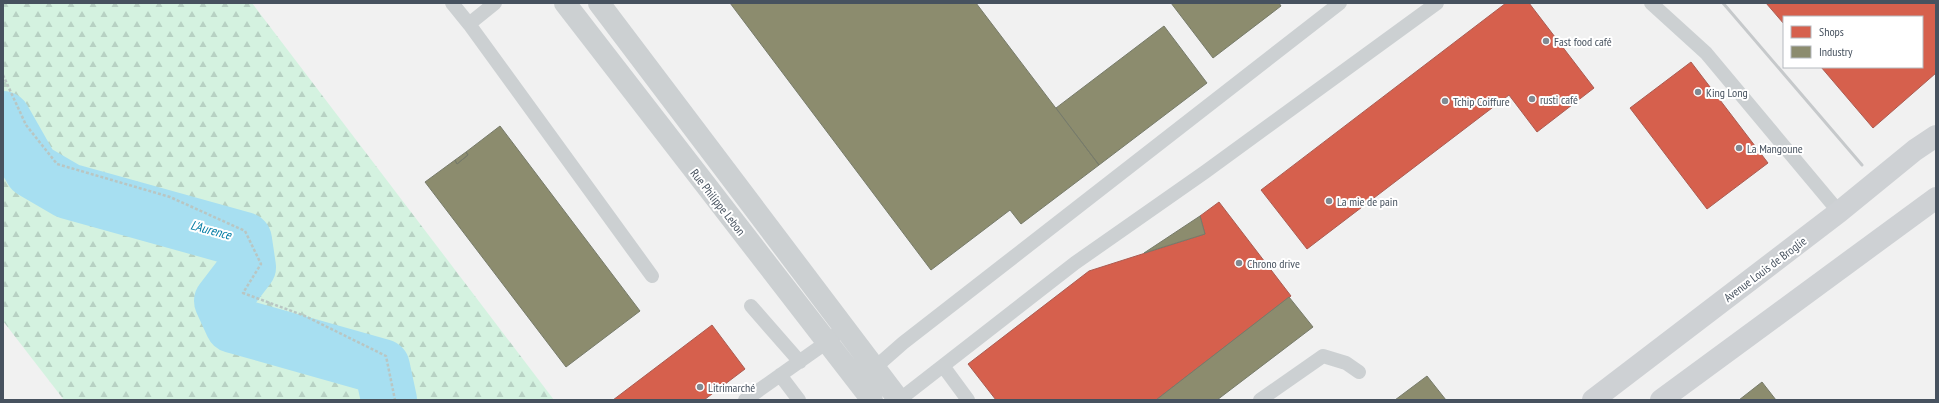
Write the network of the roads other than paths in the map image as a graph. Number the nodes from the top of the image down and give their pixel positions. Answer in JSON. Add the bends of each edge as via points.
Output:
{"nodes":[{"id":1,"x":452,"y":3,"type":"edge"},
{"id":2,"x":495,"y":3,"type":"edge"},
{"id":3,"x":565,"y":3,"type":"edge"},
{"id":4,"x":599,"y":3,"type":"edge"},
{"id":5,"x":1340,"y":3,"type":"edge"},
{"id":6,"x":1437,"y":3,"type":"edge"},
{"id":7,"x":1651,"y":3,"type":"edge"},
{"id":8,"x":470,"y":24,"type":"junction"},
{"id":9,"x":1936,"y":136,"type":"edge"},
{"id":10,"x":1936,"y":198,"type":"edge"},
{"id":11,"x":1840,"y":212,"type":"junction"},
{"id":12,"x":652,"y":276,"type":"dead end"},
{"id":13,"x":751,"y":306,"type":"dead end"},
{"id":14,"x":845,"y":327,"type":"junction"},
{"id":15,"x":827,"y":342,"type":"junction"},
{"id":16,"x":800,"y":362,"type":"junction"},
{"id":17,"x":943,"y":366,"type":"junction"},
{"id":18,"x":876,"y":368,"type":"junction"},
{"id":19,"x":1359,"y":372,"type":"dead end"},
{"id":20,"x":780,"y":375,"type":"junction"},
{"id":21,"x":857,"y":381,"type":"junction"},
{"id":22,"x":745,"y":400,"type":"edge"},
{"id":23,"x":799,"y":400,"type":"edge"},
{"id":24,"x":872,"y":400,"type":"edge"},
{"id":25,"x":899,"y":400,"type":"edge"},
{"id":26,"x":968,"y":400,"type":"edge"},
{"id":27,"x":1260,"y":400,"type":"edge"},
{"id":28,"x":1593,"y":400,"type":"edge"},
{"id":29,"x":1661,"y":400,"type":"edge"}],
"edges":[{"from":1,"to":8,"type":"lane"},
{"from":2,"to":8,"type":"lane"},
{"from":3,"to":15,"type":"street","name":"Rue Philippe Lebon"},
{"from":4,"to":14,"type":"street","name":"Rue Philippe Lebon"},
{"from":5,"to":18,"type":"lane","via":[[910,338]]},
{"from":6,"to":17,"type":"lane","via":[[1075,263]]},
{"from":7,"to":11,"type":"lane","via":[[1706,53]]},
{"from":8,"to":12,"type":"lane"},
{"from":9,"to":11,"type":"main road","name":"Avenue Louis de Broglie","via":[[1914,150]]},
{"from":10,"to":29,"type":"main road"},
{"from":11,"to":28,"type":"main road","name":"Avenue Louis de Broglie"},
{"from":13,"to":16,"type":"lane"},
{"from":14,"to":15,"type":"lane"},
{"from":14,"to":18,"type":"street","name":"Rue Philippe Lebon"},
{"from":15,"to":16,"type":"lane"},
{"from":15,"to":21,"type":"street","name":"Rue Philippe Lebon"},
{"from":16,"to":20,"type":"lane"},
{"from":17,"to":25,"type":"lane"},
{"from":17,"to":26,"type":"lane"},
{"from":18,"to":21,"type":"lane"},
{"from":18,"to":25,"type":"street","name":"Rue Philippe Lebon"},
{"from":19,"to":27,"type":"lane","via":[[1346,363],[1323,356]]},
{"from":20,"to":22,"type":"lane"},
{"from":20,"to":23,"type":"lane"},
{"from":21,"to":24,"type":"street","name":"Rue Philippe Lebon"}]}
